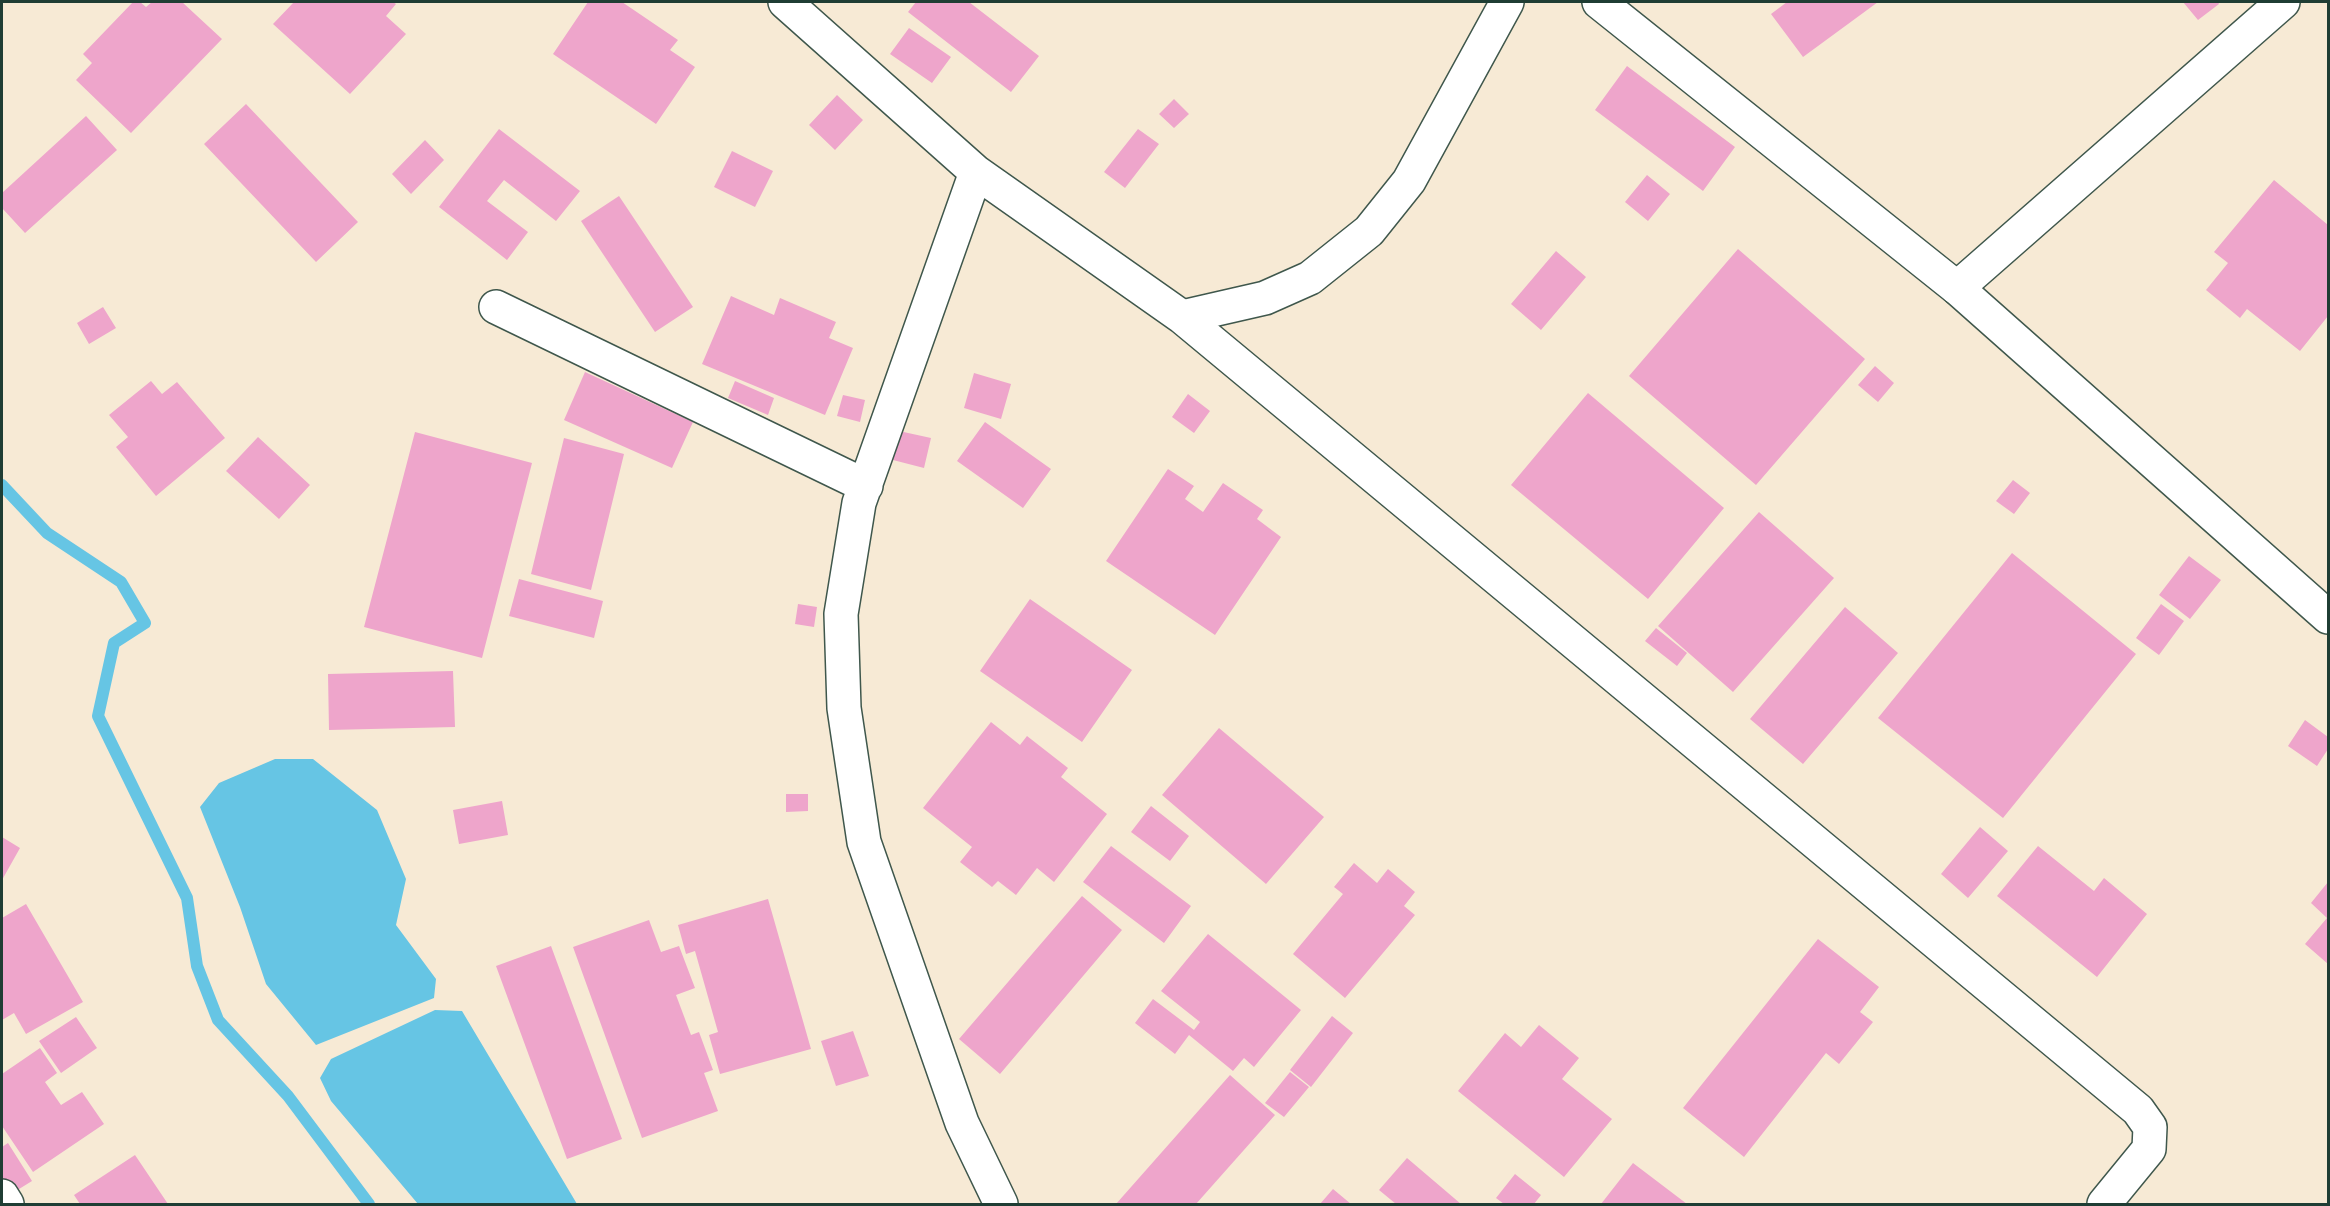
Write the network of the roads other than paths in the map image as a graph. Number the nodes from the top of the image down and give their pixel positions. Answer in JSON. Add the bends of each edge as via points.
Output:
{"nodes":[{"id":1,"x":785,"y":2,"type":"edge"},
{"id":2,"x":1507,"y":2,"type":"edge"},
{"id":3,"x":1599,"y":2,"type":"edge"},
{"id":4,"x":2283,"y":2,"type":"edge"},
{"id":5,"x":976,"y":172,"type":"junction"},
{"id":6,"x":1957,"y":288,"type":"junction"},
{"id":7,"x":496,"y":307,"type":"dead end"},
{"id":8,"x":1182,"y":317,"type":"junction"},
{"id":9,"x":866,"y":486,"type":"junction"},
{"id":10,"x":2328,"y":617,"type":"edge"},
{"id":11,"x":2,"y":1196,"type":"edge"},
{"id":12,"x":7,"y":1204,"type":"edge"},
{"id":13,"x":1001,"y":1204,"type":"edge"},
{"id":14,"x":2104,"y":1204,"type":"edge"}],
"edges":[{"from":1,"to":5,"type":"street"},
{"from":2,"to":8,"type":"street","via":[[1409,181],[1369,231],[1310,278],[1265,298]]},
{"from":3,"to":6,"type":"street"},
{"from":4,"to":6,"type":"street"},
{"from":5,"to":8,"type":"street"},
{"from":5,"to":9,"type":"street"},
{"from":6,"to":10,"type":"street"},
{"from":7,"to":9,"type":"street"},
{"from":8,"to":14,"type":"street","via":[[2138,1110],[2150,1127],[2149,1149]]},
{"from":9,"to":13,"type":"street","via":[[859,503],[841,614],[844,708],[864,842],[962,1123]]},
{"from":11,"to":12,"type":"street"}]}
